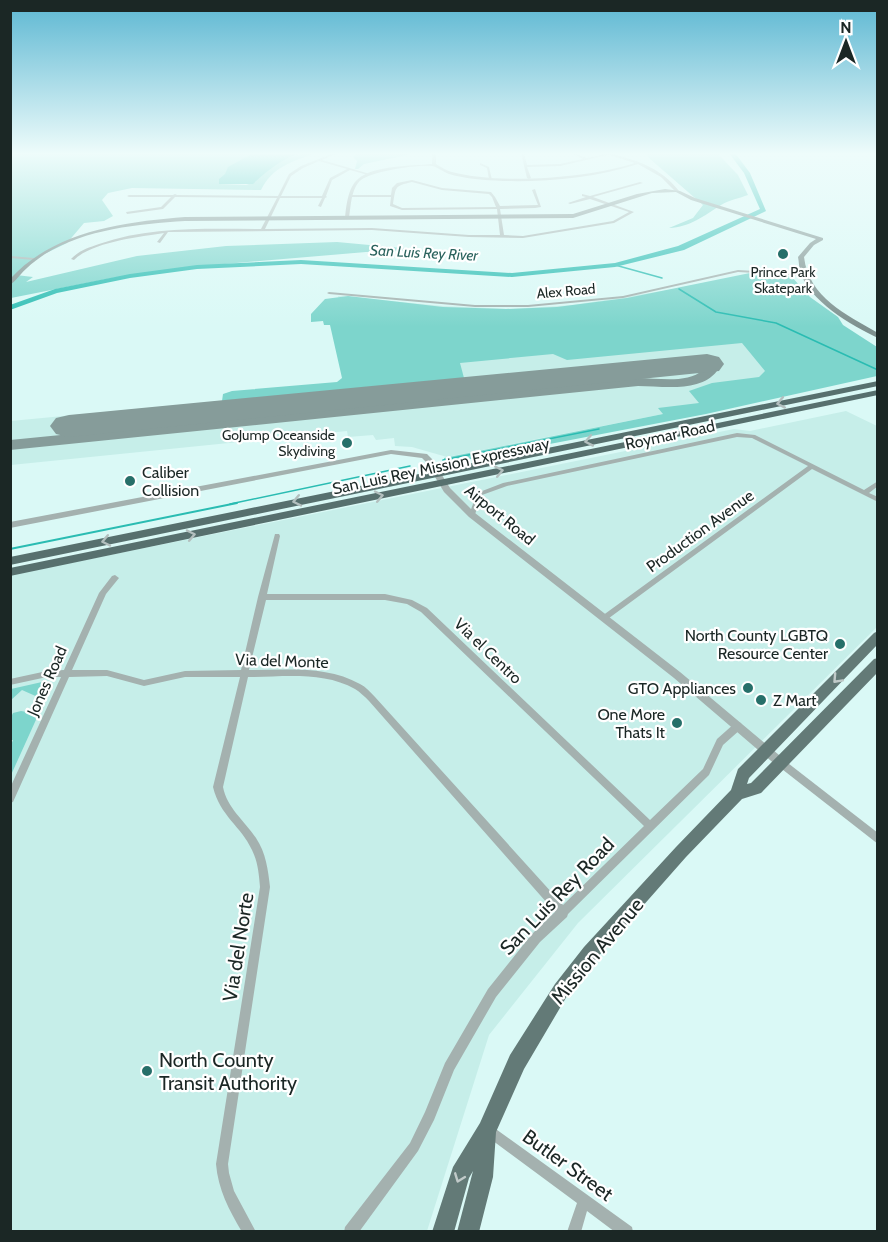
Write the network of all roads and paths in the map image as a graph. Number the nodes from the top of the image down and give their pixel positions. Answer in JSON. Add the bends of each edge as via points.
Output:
{"nodes":[{"id":1,"x":141,"y":211,"type":"edge"},
{"id":2,"x":271,"y":211,"type":"edge"},
{"id":3,"x":348,"y":211,"type":"edge"},
{"id":4,"x":498,"y":211,"type":"edge"},
{"id":5,"x":590,"y":211,"type":"edge"},
{"id":6,"x":630,"y":211,"type":"edge"},
{"id":7,"x":731,"y":211,"type":"edge"},
{"id":8,"x":127,"y":213,"type":"dead end"},
{"id":9,"x":347,"y":218,"type":"junction"},
{"id":10,"x":499,"y":218,"type":"junction"},
{"id":11,"x":266,"y":219,"type":"junction"},
{"id":12,"x":549,"y":229,"type":"dead end"},
{"id":13,"x":166,"y":231,"type":"junction"},
{"id":14,"x":262,"y":231,"type":"junction"},
{"id":15,"x":553,"y":234,"type":"junction"},
{"id":16,"x":502,"y":237,"type":"junction"},
{"id":17,"x":159,"y":242,"type":"dead end"},
{"id":18,"x":10,"y":257,"type":"edge"},
{"id":19,"x":34,"y":259,"type":"junction"},
{"id":20,"x":73,"y":259,"type":"dead end"},
{"id":21,"x":803,"y":274,"type":"junction"},
{"id":22,"x":10,"y":283,"type":"edge"},
{"id":23,"x":328,"y":293,"type":"dead end"},
{"id":24,"x":878,"y":336,"type":"edge"},
{"id":25,"x":878,"y":383,"type":"edge"},
{"id":26,"x":878,"y":392,"type":"edge"},
{"id":27,"x":812,"y":466,"type":"junction"},
{"id":28,"x":439,"y":477,"type":"junction"},
{"id":29,"x":878,"y":483,"type":"edge"},
{"id":30,"x":865,"y":493,"type":"junction"},
{"id":31,"x":878,"y":500,"type":"edge"},
{"id":32,"x":472,"y":515,"type":"junction"},
{"id":33,"x":10,"y":525,"type":"edge"},
{"id":34,"x":277,"y":536,"type":"dead end"},
{"id":35,"x":10,"y":561,"type":"edge"},
{"id":36,"x":10,"y":572,"type":"edge"},
{"id":37,"x":115,"y":578,"type":"dead end"},
{"id":38,"x":262,"y":597,"type":"junction"},
{"id":39,"x":605,"y":618,"type":"junction"},
{"id":40,"x":874,"y":640,"type":"edge"},
{"id":41,"x":878,"y":663,"type":"edge"},
{"id":42,"x":67,"y":674,"type":"junction"},
{"id":43,"x":243,"y":674,"type":"junction"},
{"id":44,"x":10,"y":682,"type":"edge"},
{"id":45,"x":840,"y":703,"type":"junction"},
{"id":46,"x":738,"y":726,"type":"junction"},
{"id":47,"x":766,"y":750,"type":"junction"},
{"id":48,"x":781,"y":763,"type":"junction"},
{"id":49,"x":737,"y":794,"type":"junction"},
{"id":50,"x":10,"y":799,"type":"edge"},
{"id":51,"x":650,"y":826,"type":"junction"},
{"id":52,"x":878,"y":839,"type":"edge"},
{"id":53,"x":563,"y":913,"type":"junction"},
{"id":54,"x":487,"y":1130,"type":"junction"},
{"id":55,"x":584,"y":1201,"type":"junction"},
{"id":56,"x":250,"y":1232,"type":"edge"},
{"id":57,"x":350,"y":1232,"type":"edge"},
{"id":58,"x":443,"y":1232,"type":"edge"},
{"id":59,"x":468,"y":1232,"type":"edge"},
{"id":60,"x":574,"y":1232,"type":"edge"},
{"id":61,"x":627,"y":1232,"type":"edge"}],
"edges":[{"from":1,"to":8,"type":"street"},
{"from":2,"to":11,"type":"street"},
{"from":3,"to":9,"type":"street"},
{"from":4,"to":10,"type":"street"},
{"from":5,"to":10,"type":"main road","via":[[573,216]]},
{"from":6,"to":15,"type":"street","via":[[614,222]]},
{"from":7,"to":21,"type":"main road","via":[[821,239],[801,256]]},
{"from":9,"to":10,"type":"main road"},
{"from":9,"to":11,"type":"main road"},
{"from":10,"to":16,"type":"street"},
{"from":11,"to":14,"type":"street"},
{"from":11,"to":19,"type":"main road","via":[[136,224],[81,237]]},
{"from":12,"to":15,"type":"street"},
{"from":13,"to":14,"type":"street"},
{"from":13,"to":17,"type":"street"},
{"from":13,"to":20,"type":"street","via":[[115,240]]},
{"from":14,"to":16,"type":"street","via":[[372,229]]},
{"from":15,"to":16,"type":"street"},
{"from":18,"to":19,"type":"street"},
{"from":19,"to":22,"type":"main road"},
{"from":21,"to":23,"type":"street","name":"Alex Road","via":[[738,271],[622,297],[528,306],[475,306]]},
{"from":21,"to":24,"type":"main road","via":[[823,299]]},
{"from":25,"to":28,"type":"highway","name":"San Luis Rey Mission Expressway","one_way":true},
{"from":28,"to":26,"type":"highway","name":"San Luis Rey Mission Expressway","one_way":true},
{"from":27,"to":30,"type":"street","name":"Roymar Road"},
{"from":27,"to":32,"type":"street","name":"Roymar Road","via":[[753,436],[737,435],[505,484],[479,494]]},
{"from":27,"to":39,"type":"street","name":"Production Avenue"},
{"from":28,"to":32,"type":"street","name":"Airport Road","via":[[454,499]]},
{"from":28,"to":33,"type":"street","name":"Airport Road","via":[[424,456],[391,452]]},
{"from":28,"to":35,"type":"highway","name":"San Luis Rey Mission Expressway","one_way":true},
{"from":36,"to":28,"type":"highway","name":"San Luis Rey Mission Expressway","one_way":true},
{"from":29,"to":30,"type":"street"},
{"from":30,"to":31,"type":"street","name":"Roymar Road"},
{"from":32,"to":39,"type":"street","name":"Airport Road"},
{"from":34,"to":38,"type":"street","name":"Via del Norte"},
{"from":37,"to":42,"type":"street","name":"Jones Road","via":[[103,593]]},
{"from":38,"to":43,"type":"street","name":"Via del Norte"},
{"from":38,"to":51,"type":"street","name":"Via el Centro","via":[[385,597],[424,610]]},
{"from":39,"to":46,"type":"street","name":"Airport Road"},
{"from":40,"to":45,"type":"main road","via":[[874,655],[842,690]]},
{"from":40,"to":47,"type":"main road","name":"Mission Avenue","one_way":true},
{"from":41,"to":45,"type":"main road","name":"Mission Avenue"},
{"from":42,"to":43,"type":"street","name":"Via del Monte","via":[[107,674],[144,684],[185,674]]},
{"from":42,"to":44,"type":"street","name":"Via del Monte"},
{"from":42,"to":50,"type":"street","name":"Jones Road"},
{"from":43,"to":53,"type":"street","name":"Via del Monte","via":[[325,675],[360,688]]},
{"from":43,"to":56,"type":"street","name":"Via del Norte","via":[[218,787],[220,800],[261,858],[265,887],[222,1164],[232,1204]]},
{"from":45,"to":48,"type":"main road","name":"Mission Avenue"},
{"from":46,"to":47,"type":"street","name":"Airport Road"},
{"from":46,"to":51,"type":"street","name":"San Luis Rey Road","via":[[720,742],[706,772]]},
{"from":47,"to":48,"type":"street","name":"Airport Road"},
{"from":47,"to":49,"type":"main road","name":"Mission Avenue","via":[[743,774]]},
{"from":48,"to":49,"type":"main road","name":"Mission Avenue","via":[[756,788]]},
{"from":48,"to":52,"type":"street"},
{"from":49,"to":54,"type":"main road","name":"Mission Avenue","via":[[590,953],[561,990],[517,1062]]},
{"from":51,"to":53,"type":"street","name":"San Luis Rey Road"},
{"from":53,"to":57,"type":"street","name":"San Luis Rey Road","via":[[536,938],[492,993],[448,1067],[414,1146]]},
{"from":54,"to":55,"type":"street","name":"Butler Street"},
{"from":54,"to":58,"type":"main road","name":"Mission Avenue","one_way":true,"via":[[460,1174]]},
{"from":54,"to":59,"type":"main road","name":"Mission Avenue","via":[[483,1177]]},
{"from":55,"to":60,"type":"street"},
{"from":55,"to":61,"type":"street","name":"Butler Street"}]}
